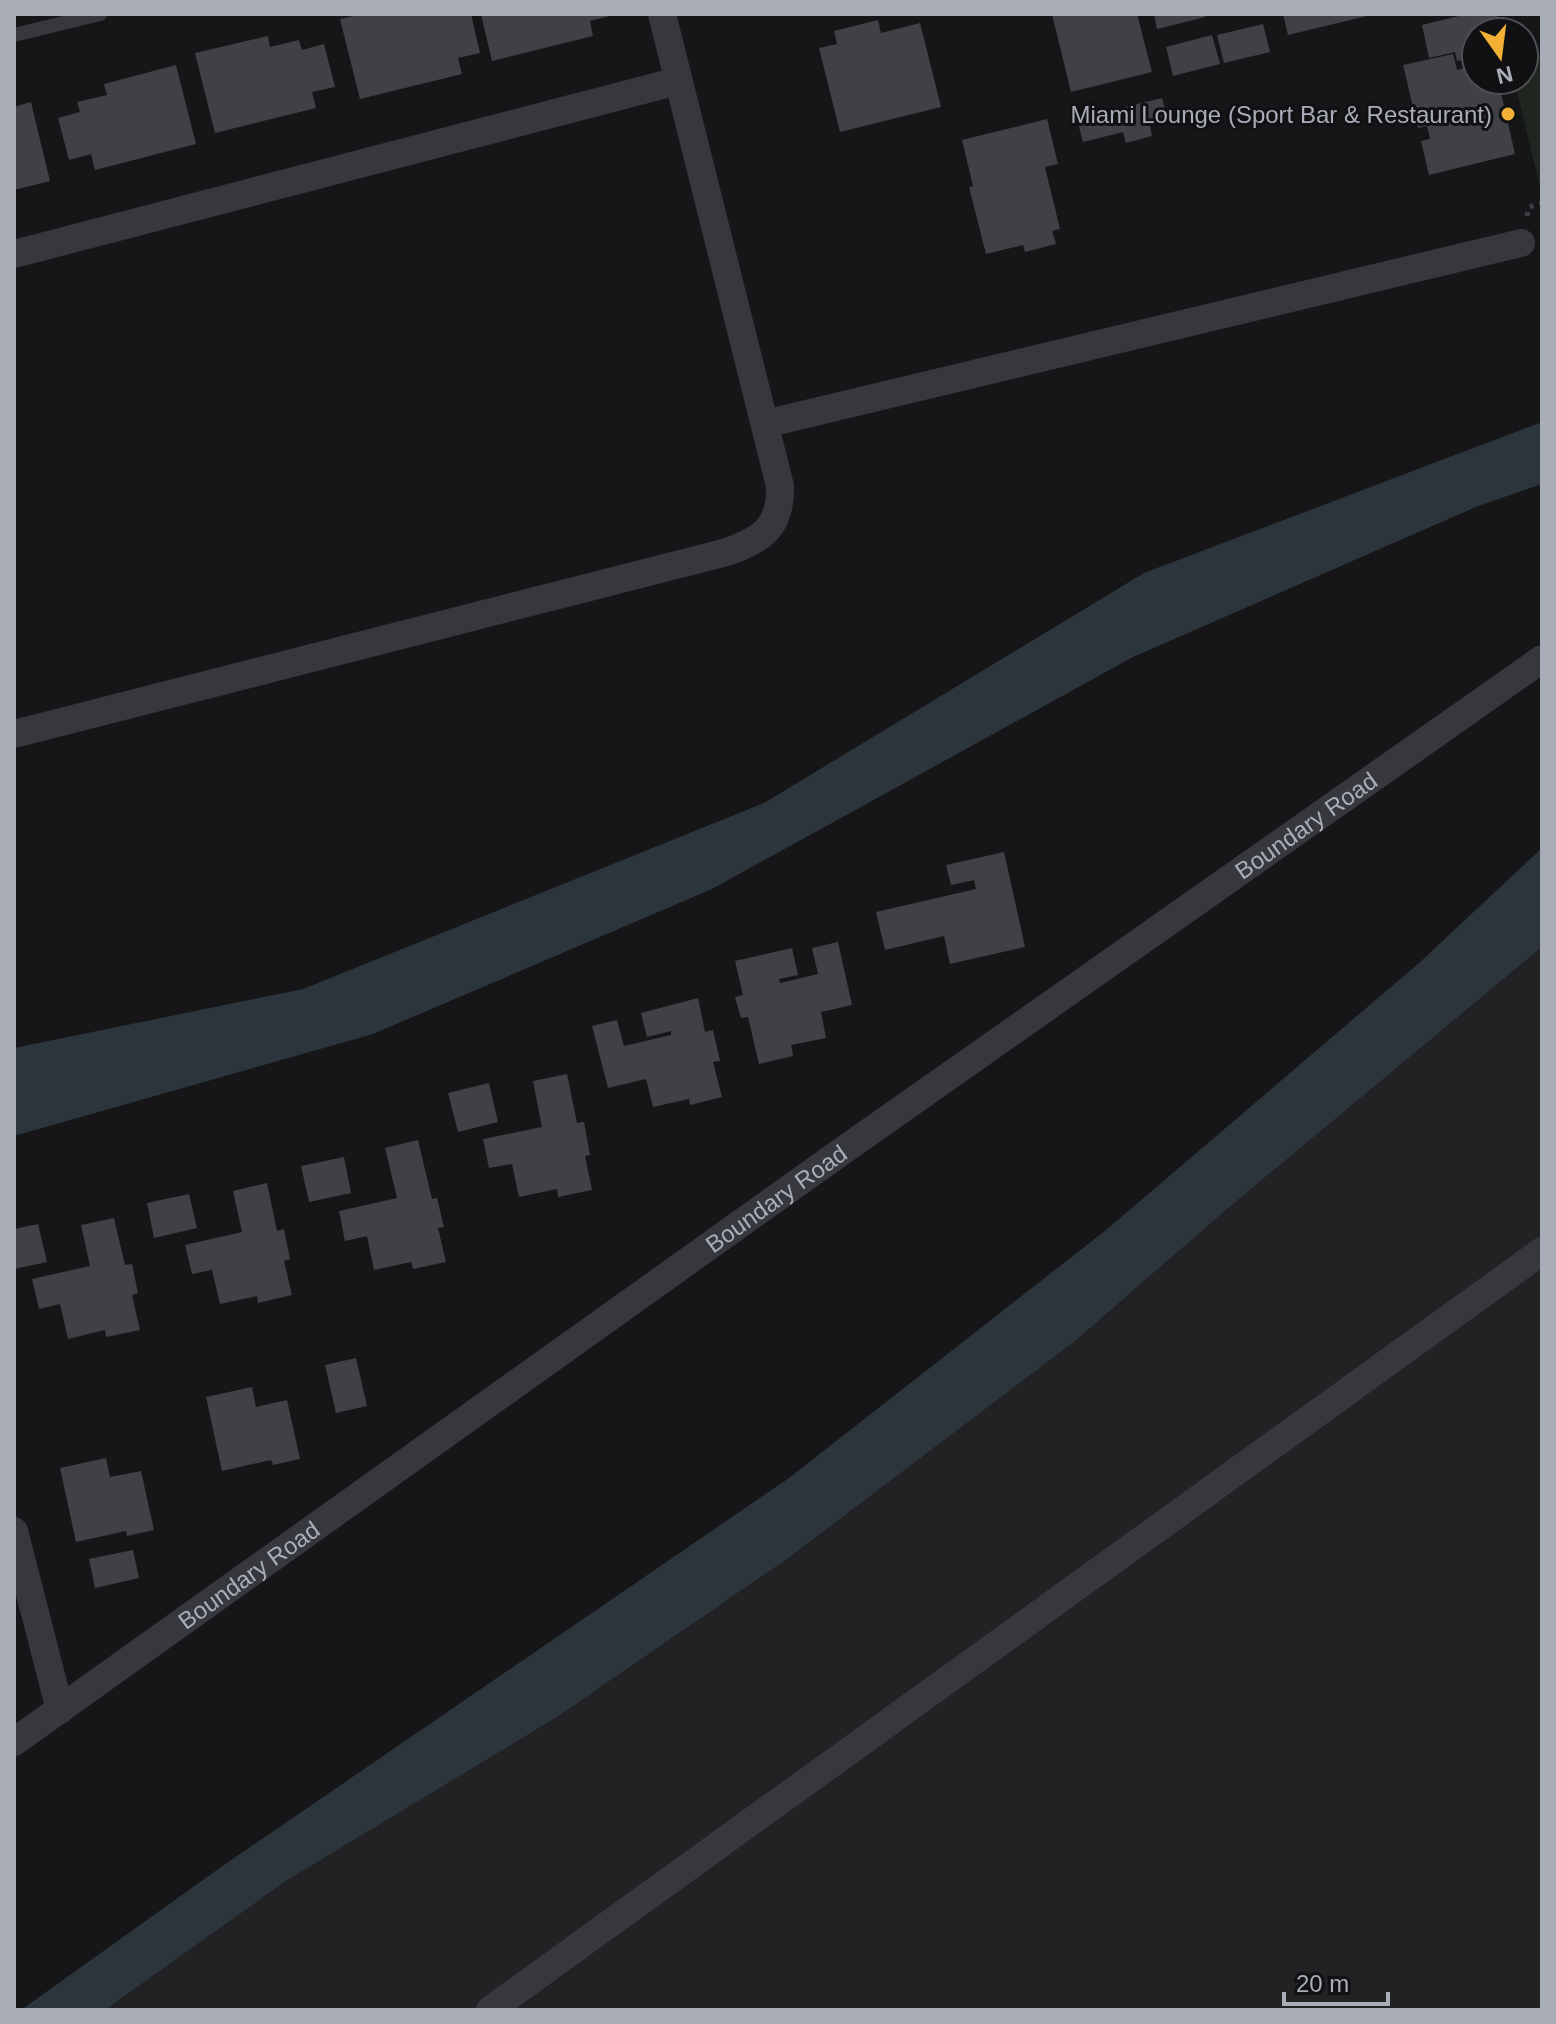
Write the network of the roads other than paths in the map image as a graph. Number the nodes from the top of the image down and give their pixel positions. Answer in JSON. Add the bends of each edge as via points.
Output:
{"nodes":[{"id":1,"x":100,"y":14,"type":"edge"},
{"id":2,"x":662,"y":14,"type":"edge"},
{"id":3,"x":14,"y":35,"type":"edge"},
{"id":4,"x":678,"y":81,"type":"junction"},
{"id":5,"x":1521,"y":243,"type":"dead end"},
{"id":6,"x":14,"y":254,"type":"edge"},
{"id":7,"x":765,"y":424,"type":"junction"},
{"id":8,"x":1542,"y":659,"type":"edge"},
{"id":9,"x":14,"y":734,"type":"edge"},
{"id":10,"x":1542,"y":1251,"type":"edge"},
{"id":11,"x":14,"y":1531,"type":"edge"},
{"id":12,"x":60,"y":1710,"type":"junction"},
{"id":13,"x":14,"y":1742,"type":"edge"},
{"id":14,"x":490,"y":2010,"type":"edge"}],
"edges":[{"from":1,"to":3,"type":"lane"},
{"from":2,"to":4,"type":"street"},
{"from":4,"to":6,"type":"street"},
{"from":4,"to":7,"type":"street"},
{"from":5,"to":7,"type":"street"},
{"from":7,"to":9,"type":"street","via":[[780,503],[775,521],[748,544]]},
{"from":8,"to":12,"type":"street","name":"Boundary Road"},
{"from":10,"to":14,"type":"street"},
{"from":11,"to":12,"type":"street"},
{"from":12,"to":13,"type":"street","name":"Boundary Road"}]}
